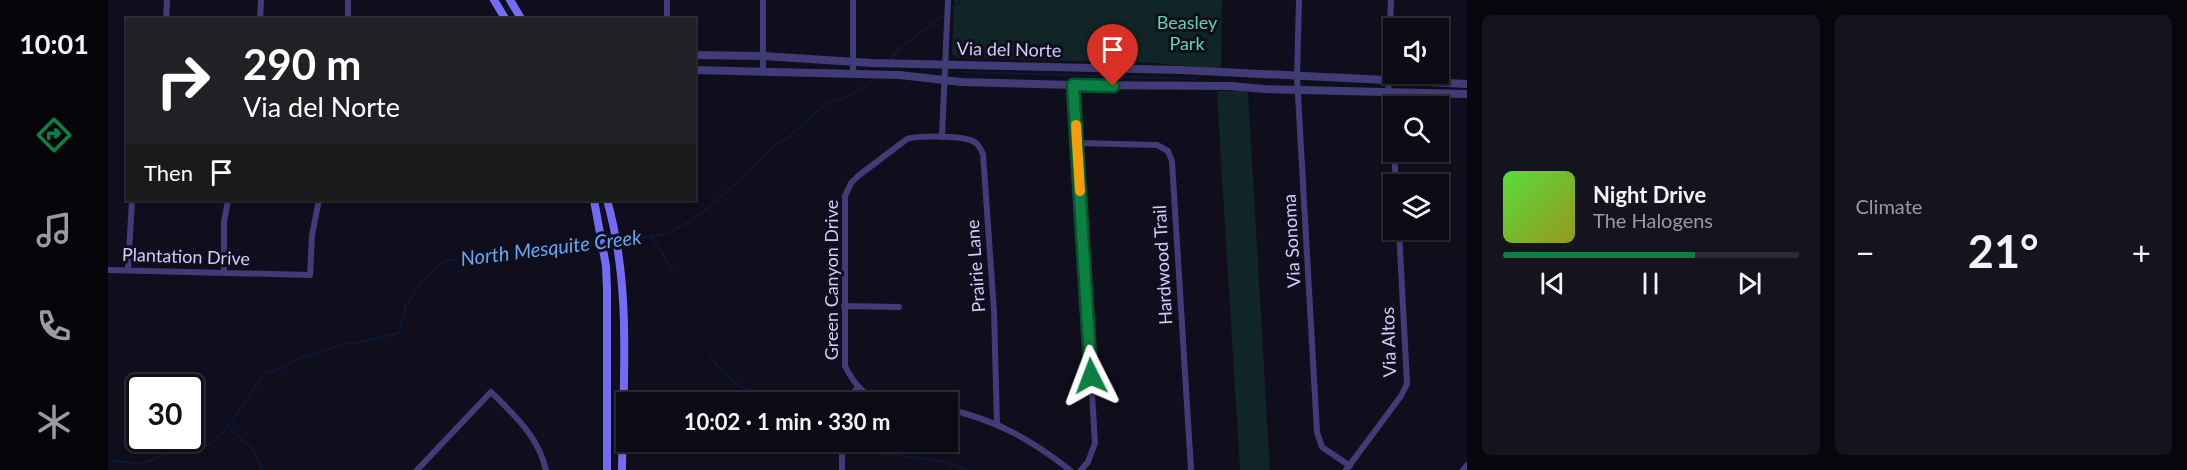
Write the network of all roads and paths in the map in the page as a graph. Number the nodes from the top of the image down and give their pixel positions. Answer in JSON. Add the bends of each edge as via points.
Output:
{"nodes":[{"id":1,"x":167,"y":0,"type":"edge"},
{"id":2,"x":261,"y":0,"type":"edge"},
{"id":3,"x":348,"y":0,"type":"edge"},
{"id":4,"x":494,"y":0,"type":"edge"},
{"id":5,"x":510,"y":0,"type":"edge"},
{"id":6,"x":667,"y":0,"type":"edge"},
{"id":7,"x":763,"y":0,"type":"edge"},
{"id":8,"x":853,"y":0,"type":"edge"},
{"id":9,"x":948,"y":0,"type":"edge"},
{"id":10,"x":1299,"y":0,"type":"edge"},
{"id":11,"x":1391,"y":0,"type":"edge"},
{"id":12,"x":166,"y":18,"type":"edge"},
{"id":13,"x":261,"y":18,"type":"edge"},
{"id":14,"x":348,"y":18,"type":"edge"},
{"id":15,"x":505,"y":18,"type":"edge"},
{"id":16,"x":521,"y":18,"type":"edge"},
{"id":17,"x":667,"y":18,"type":"edge"},
{"id":18,"x":1390,"y":18,"type":"edge"},
{"id":19,"x":696,"y":55,"type":"edge"},
{"id":20,"x":763,"y":56,"type":"junction"},
{"id":21,"x":853,"y":62,"type":"junction"},
{"id":22,"x":945,"y":64,"type":"junction"},
{"id":23,"x":696,"y":70,"type":"edge"},
{"id":24,"x":762,"y":71,"type":"junction"},
{"id":25,"x":853,"y":74,"type":"junction"},
{"id":26,"x":1297,"y":77,"type":"junction"},
{"id":27,"x":945,"y":80,"type":"junction"},
{"id":28,"x":1383,"y":82,"type":"edge"},
{"id":29,"x":1388,"y":84,"type":"edge"},
{"id":30,"x":1449,"y":84,"type":"edge"},
{"id":31,"x":1467,"y":84,"type":"edge"},
{"id":32,"x":1073,"y":85,"type":"junction"},
{"id":33,"x":1298,"y":90,"type":"junction"},
{"id":34,"x":1389,"y":93,"type":"junction"},
{"id":35,"x":1467,"y":94,"type":"edge"},
{"id":36,"x":1389,"y":96,"type":"edge"},
{"id":37,"x":942,"y":137,"type":"junction"},
{"id":38,"x":1078,"y":143,"type":"junction"},
{"id":39,"x":132,"y":201,"type":"edge"},
{"id":40,"x":228,"y":201,"type":"edge"},
{"id":41,"x":319,"y":201,"type":"edge"},
{"id":42,"x":594,"y":201,"type":"edge"},
{"id":43,"x":607,"y":201,"type":"edge"},
{"id":44,"x":1400,"y":240,"type":"edge"},
{"id":45,"x":108,"y":270,"type":"edge"},
{"id":46,"x":128,"y":270,"type":"junction"},
{"id":47,"x":224,"y":273,"type":"junction"},
{"id":48,"x":844,"y":306,"type":"junction"},
{"id":49,"x":899,"y":307,"type":"dead end"},
{"id":50,"x":858,"y":387,"type":"junction"},
{"id":51,"x":854,"y":392,"type":"edge"},
{"id":52,"x":864,"y":392,"type":"edge"},
{"id":53,"x":958,"y":412,"type":"edge"},
{"id":54,"x":997,"y":424,"type":"junction"},
{"id":55,"x":842,"y":452,"type":"edge"},
{"id":56,"x":1467,"y":465,"type":"edge"},
{"id":57,"x":1348,"y":468,"type":"edge"},
{"id":58,"x":417,"y":470,"type":"edge"},
{"id":59,"x":546,"y":470,"type":"edge"},
{"id":60,"x":607,"y":470,"type":"edge"},
{"id":61,"x":622,"y":470,"type":"edge"},
{"id":62,"x":842,"y":470,"type":"edge"},
{"id":63,"x":1070,"y":470,"type":"edge"},
{"id":64,"x":1081,"y":470,"type":"edge"},
{"id":65,"x":1191,"y":470,"type":"edge"},
{"id":66,"x":1463,"y":470,"type":"edge"}],
"edges":[{"from":1,"to":12,"type":"street"},
{"from":2,"to":13,"type":"street"},
{"from":3,"to":14,"type":"street"},
{"from":4,"to":15,"type":"main road"},
{"from":5,"to":16,"type":"main road"},
{"from":6,"to":17,"type":"street"},
{"from":7,"to":20,"type":"street"},
{"from":8,"to":21,"type":"street"},
{"from":9,"to":22,"type":"street"},
{"from":10,"to":26,"type":"street","name":"Via Sonoma"},
{"from":11,"to":18,"type":"street"},
{"from":19,"to":20,"type":"street","name":"Via del Norte"},
{"from":20,"to":21,"type":"street","name":"Via del Norte"},
{"from":20,"to":24,"type":"street"},
{"from":21,"to":22,"type":"street","name":"Via del Norte"},
{"from":21,"to":25,"type":"street"},
{"from":22,"to":26,"type":"street","name":"Via del Norte"},
{"from":22,"to":27,"type":"street"},
{"from":23,"to":24,"type":"street","name":"Via del Norte"},
{"from":24,"to":25,"type":"street","name":"Via del Norte"},
{"from":25,"to":27,"type":"street","name":"Via del Norte"},
{"from":26,"to":28,"type":"street","name":"Via del Norte"},
{"from":26,"to":33,"type":"street","name":"Via Sonoma"},
{"from":27,"to":32,"type":"street","name":"Via del Norte"},
{"from":27,"to":37,"type":"street"},
{"from":29,"to":34,"type":"street"},
{"from":30,"to":31,"type":"street","name":"Via del Norte"},
{"from":32,"to":33,"type":"street","name":"Via del Norte"},
{"from":32,"to":38,"type":"street"},
{"from":33,"to":34,"type":"street","name":"Via del Norte"},
{"from":33,"to":57,"type":"street","name":"Via Sonoma","via":[[1317,432],[1322,447]]},
{"from":34,"to":35,"type":"street","name":"Via del Norte"},
{"from":34,"to":36,"type":"street"},
{"from":37,"to":48,"type":"street","name":"Green Canyon Drive","via":[[907,139],[851,183],[844,204]]},
{"from":37,"to":54,"type":"street","name":"Prairie Lane","via":[[973,141],[983,154]]},
{"from":38,"to":64,"type":"street","via":[[1095,443]]},
{"from":38,"to":65,"type":"street","name":"Hardwood Trail","via":[[1157,145],[1168,151],[1173,161]]},
{"from":39,"to":46,"type":"street"},
{"from":40,"to":47,"type":"street"},
{"from":41,"to":47,"type":"street","name":"Plantation Drive","via":[[310,275]]},
{"from":42,"to":60,"type":"main road","via":[[606,266]]},
{"from":43,"to":61,"type":"main road","via":[[621,266],[623,301]]},
{"from":44,"to":57,"type":"street","name":"Via Altos","via":[[1407,384]]},
{"from":45,"to":46,"type":"street","name":"Plantation Drive"},
{"from":46,"to":47,"type":"street","name":"Plantation Drive"},
{"from":48,"to":49,"type":"street"},
{"from":48,"to":50,"type":"street","name":"Green Canyon Drive","via":[[845,366]]},
{"from":50,"to":51,"type":"street"},
{"from":50,"to":52,"type":"street"},
{"from":53,"to":54,"type":"street"},
{"from":54,"to":63,"type":"street","via":[[1041,448]]},
{"from":55,"to":62,"type":"street"},
{"from":56,"to":66,"type":"street"},
{"from":58,"to":59,"type":"street","via":[[491,392],[531,435],[542,453]]}]}
